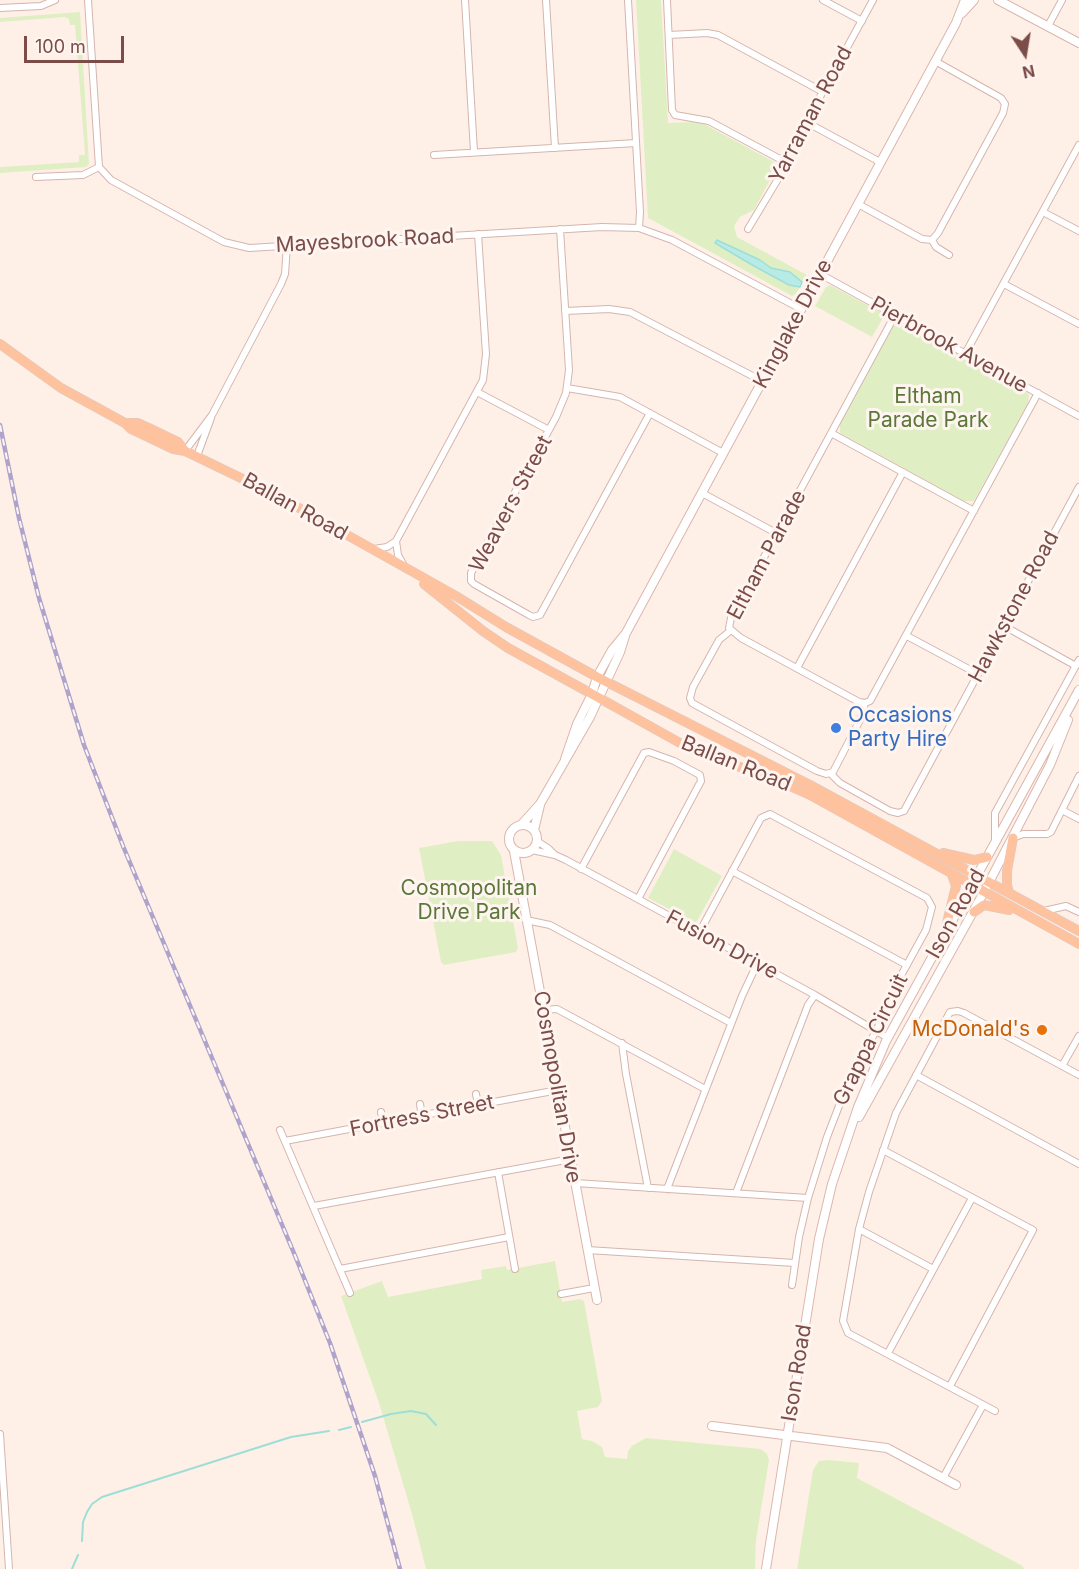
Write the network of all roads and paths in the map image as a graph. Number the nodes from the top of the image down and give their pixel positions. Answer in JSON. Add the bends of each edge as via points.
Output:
{"nodes":[{"id":1,"x":55,"y":0,"type":"edge"},
{"id":2,"x":88,"y":0,"type":"edge"},
{"id":3,"x":465,"y":0,"type":"edge"},
{"id":4,"x":546,"y":0,"type":"edge"},
{"id":5,"x":628,"y":0,"type":"edge"},
{"id":6,"x":667,"y":0,"type":"edge"},
{"id":7,"x":823,"y":0,"type":"edge"},
{"id":8,"x":873,"y":0,"type":"edge"},
{"id":9,"x":965,"y":0,"type":"edge"},
{"id":10,"x":974,"y":0,"type":"edge"},
{"id":11,"x":999,"y":0,"type":"edge"},
{"id":12,"x":1062,"y":0,"type":"edge"},
{"id":13,"x":0,"y":9,"type":"edge"},
{"id":14,"x":960,"y":16,"type":"junction"},
{"id":15,"x":862,"y":21,"type":"junction"},
{"id":16,"x":1048,"y":26,"type":"junction"},
{"id":17,"x":669,"y":35,"type":"junction"},
{"id":18,"x":1079,"y":43,"type":"edge"},
{"id":19,"x":935,"y":62,"type":"junction"},
{"id":20,"x":823,"y":92,"type":"junction"},
{"id":21,"x":806,"y":122,"type":"junction"},
{"id":22,"x":636,"y":143,"type":"junction"},
{"id":23,"x":1079,"y":145,"type":"edge"},
{"id":24,"x":555,"y":148,"type":"junction"},
{"id":25,"x":474,"y":152,"type":"junction"},
{"id":26,"x":434,"y":155,"type":"dead end"},
{"id":27,"x":784,"y":159,"type":"junction"},
{"id":28,"x":880,"y":162,"type":"junction"},
{"id":29,"x":99,"y":167,"type":"junction"},
{"id":30,"x":36,"y":177,"type":"dead end"},
{"id":31,"x":858,"y":204,"type":"junction"},
{"id":32,"x":1043,"y":212,"type":"junction"},
{"id":33,"x":639,"y":228,"type":"junction"},
{"id":34,"x":748,"y":229,"type":"dead end"},
{"id":35,"x":560,"y":230,"type":"junction"},
{"id":36,"x":1079,"y":231,"type":"edge"},
{"id":37,"x":478,"y":234,"type":"junction"},
{"id":38,"x":932,"y":240,"type":"junction"},
{"id":39,"x":286,"y":245,"type":"junction"},
{"id":40,"x":949,"y":255,"type":"dead end"},
{"id":41,"x":820,"y":274,"type":"junction"},
{"id":42,"x":1004,"y":284,"type":"junction"},
{"id":43,"x":801,"y":309,"type":"junction"},
{"id":44,"x":565,"y":312,"type":"junction"},
{"id":45,"x":895,"y":315,"type":"junction"},
{"id":46,"x":1079,"y":324,"type":"edge"},
{"id":47,"x":2,"y":345,"type":"edge"},
{"id":48,"x":965,"y":354,"type":"junction"},
{"id":49,"x":762,"y":381,"type":"junction"},
{"id":50,"x":567,"y":388,"type":"junction"},
{"id":51,"x":477,"y":392,"type":"junction"},
{"id":52,"x":1038,"y":393,"type":"junction"},
{"id":53,"x":650,"y":413,"type":"junction"},
{"id":54,"x":212,"y":415,"type":"junction"},
{"id":55,"x":1079,"y":416,"type":"edge"},
{"id":56,"x":549,"y":430,"type":"junction"},
{"id":57,"x":831,"y":433,"type":"junction"},
{"id":58,"x":185,"y":451,"type":"junction"},
{"id":59,"x":723,"y":453,"type":"junction"},
{"id":60,"x":197,"y":456,"type":"junction"},
{"id":61,"x":903,"y":472,"type":"junction"},
{"id":62,"x":1079,"y":487,"type":"edge"},
{"id":63,"x":702,"y":493,"type":"junction"},
{"id":64,"x":974,"y":511,"type":"junction"},
{"id":65,"x":776,"y":533,"type":"junction"},
{"id":66,"x":396,"y":541,"type":"junction"},
{"id":67,"x":371,"y":549,"type":"junction"},
{"id":68,"x":404,"y":567,"type":"junction"},
{"id":69,"x":1004,"y":626,"type":"junction"},
{"id":70,"x":730,"y":631,"type":"junction"},
{"id":71,"x":907,"y":636,"type":"junction"},
{"id":72,"x":1077,"y":663,"type":"edge"},
{"id":73,"x":797,"y":669,"type":"junction"},
{"id":74,"x":978,"y":674,"type":"junction"},
{"id":75,"x":602,"y":679,"type":"junction"},
{"id":76,"x":1079,"y":690,"type":"edge"},
{"id":77,"x":595,"y":697,"type":"junction"},
{"id":78,"x":865,"y":703,"type":"junction"},
{"id":79,"x":565,"y":759,"type":"junction"},
{"id":80,"x":831,"y":774,"type":"junction"},
{"id":81,"x":1079,"y":776,"type":"edge"},
{"id":82,"x":540,"y":804,"type":"junction"},
{"id":83,"x":1062,"y":810,"type":"junction"},
{"id":84,"x":1079,"y":819,"type":"edge"},
{"id":85,"x":521,"y":825,"type":"junction"},
{"id":86,"x":534,"y":830,"type":"junction"},
{"id":87,"x":1013,"y":838,"type":"junction"},
{"id":88,"x":537,"y":841,"type":"junction"},
{"id":89,"x":995,"y":844,"type":"junction"},
{"id":90,"x":929,"y":849,"type":"junction"},
{"id":91,"x":514,"y":851,"type":"junction"},
{"id":92,"x":529,"y":852,"type":"junction"},
{"id":93,"x":555,"y":855,"type":"junction"},
{"id":94,"x":987,"y":857,"type":"junction"},
{"id":95,"x":581,"y":869,"type":"junction"},
{"id":96,"x":732,"y":871,"type":"junction"},
{"id":97,"x":520,"y":874,"type":"junction"},
{"id":98,"x":952,"y":875,"type":"junction"},
{"id":99,"x":977,"y":876,"type":"junction"},
{"id":100,"x":990,"y":882,"type":"junction"},
{"id":101,"x":972,"y":886,"type":"junction"},
{"id":102,"x":984,"y":892,"type":"junction"},
{"id":103,"x":1010,"y":892,"type":"junction"},
{"id":104,"x":638,"y":899,"type":"junction"},
{"id":105,"x":1043,"y":911,"type":"junction"},
{"id":106,"x":974,"y":912,"type":"junction"},
{"id":107,"x":1079,"y":912,"type":"edge"},
{"id":108,"x":1023,"y":913,"type":"junction"},
{"id":109,"x":526,"y":920,"type":"junction"},
{"id":110,"x":1079,"y":931,"type":"edge"},
{"id":111,"x":699,"y":933,"type":"junction"},
{"id":112,"x":944,"y":935,"type":"junction"},
{"id":113,"x":1079,"y":944,"type":"edge"},
{"id":114,"x":757,"y":964,"type":"junction"},
{"id":115,"x":907,"y":965,"type":"junction"},
{"id":116,"x":815,"y":995,"type":"junction"},
{"id":117,"x":544,"y":1010,"type":"junction"},
{"id":118,"x":731,"y":1023,"type":"junction"},
{"id":119,"x":875,"y":1031,"type":"junction"},
{"id":120,"x":1079,"y":1036,"type":"edge"},
{"id":121,"x":905,"y":1037,"type":"junction"},
{"id":122,"x":888,"y":1038,"type":"junction"},
{"id":123,"x":622,"y":1043,"type":"junction"},
{"id":124,"x":1062,"y":1066,"type":"junction"},
{"id":125,"x":916,"y":1075,"type":"junction"},
{"id":126,"x":1079,"y":1075,"type":"edge"},
{"id":127,"x":705,"y":1089,"type":"junction"},
{"id":128,"x":558,"y":1090,"type":"junction"},
{"id":129,"x":476,"y":1094,"type":"dead end"},
{"id":130,"x":420,"y":1104,"type":"dead end"},
{"id":131,"x":478,"y":1105,"type":"junction"},
{"id":132,"x":381,"y":1112,"type":"dead end"},
{"id":133,"x":422,"y":1116,"type":"junction"},
{"id":134,"x":383,"y":1123,"type":"junction"},
{"id":135,"x":280,"y":1130,"type":"dead end"},
{"id":136,"x":285,"y":1141,"type":"junction"},
{"id":137,"x":845,"y":1144,"type":"junction"},
{"id":138,"x":883,"y":1150,"type":"junction"},
{"id":139,"x":571,"y":1159,"type":"junction"},
{"id":140,"x":1079,"y":1164,"type":"edge"},
{"id":141,"x":498,"y":1172,"type":"junction"},
{"id":142,"x":575,"y":1183,"type":"junction"},
{"id":143,"x":648,"y":1188,"type":"junction"},
{"id":144,"x":667,"y":1189,"type":"junction"},
{"id":145,"x":736,"y":1193,"type":"junction"},
{"id":146,"x":808,"y":1198,"type":"junction"},
{"id":147,"x":972,"y":1198,"type":"junction"},
{"id":148,"x":314,"y":1206,"type":"junction"},
{"id":149,"x":859,"y":1229,"type":"junction"},
{"id":150,"x":509,"y":1238,"type":"junction"},
{"id":151,"x":587,"y":1250,"type":"junction"},
{"id":152,"x":795,"y":1263,"type":"junction"},
{"id":153,"x":340,"y":1269,"type":"junction"},
{"id":154,"x":515,"y":1269,"type":"dead end"},
{"id":155,"x":933,"y":1269,"type":"junction"},
{"id":156,"x":792,"y":1285,"type":"dead end"},
{"id":157,"x":594,"y":1288,"type":"junction"},
{"id":158,"x":350,"y":1293,"type":"dead end"},
{"id":159,"x":561,"y":1294,"type":"dead end"},
{"id":160,"x":597,"y":1300,"type":"dead end"},
{"id":161,"x":888,"y":1353,"type":"junction"},
{"id":162,"x":950,"y":1386,"type":"junction"},
{"id":163,"x":983,"y":1405,"type":"junction"},
{"id":164,"x":995,"y":1411,"type":"dead end"},
{"id":165,"x":712,"y":1426,"type":"dead end"},
{"id":166,"x":0,"y":1434,"type":"edge"},
{"id":167,"x":787,"y":1434,"type":"junction"},
{"id":168,"x":943,"y":1478,"type":"junction"},
{"id":169,"x":956,"y":1485,"type":"dead end"},
{"id":170,"x":9,"y":1569,"type":"edge"},
{"id":171,"x":766,"y":1569,"type":"edge"}],
"edges":[{"from":1,"to":13,"type":"street","via":[[41,6]]},
{"from":2,"to":29,"type":"street"},
{"from":3,"to":25,"type":"street"},
{"from":4,"to":24,"type":"street"},
{"from":5,"to":22,"type":"street"},
{"from":6,"to":17,"type":"street"},
{"from":7,"to":15,"type":"street"},
{"from":8,"to":15,"type":"street","name":"Yarraman Road"},
{"from":9,"to":14,"type":"street","name":"Kinglake Drive"},
{"from":10,"to":14,"type":"street","name":"Kinglake Drive"},
{"from":11,"to":16,"type":"street"},
{"from":12,"to":16,"type":"street"},
{"from":14,"to":19,"type":"street","name":"Kinglake Drive"},
{"from":15,"to":20,"type":"street","name":"Yarraman Road"},
{"from":16,"to":18,"type":"street"},
{"from":17,"to":20,"type":"street","via":[[718,35]]},
{"from":17,"to":27,"type":"street","via":[[675,115],[709,121]]},
{"from":19,"to":28,"type":"street","name":"Kinglake Drive"},
{"from":19,"to":38,"type":"street","via":[[998,96],[1005,107]]},
{"from":20,"to":21,"type":"street","name":"Yarraman Road"},
{"from":21,"to":27,"type":"street","name":"Yarraman Road"},
{"from":21,"to":28,"type":"street"},
{"from":22,"to":24,"type":"street"},
{"from":22,"to":33,"type":"street"},
{"from":23,"to":32,"type":"street"},
{"from":24,"to":25,"type":"street"},
{"from":25,"to":26,"type":"street"},
{"from":27,"to":34,"type":"street","name":"Yarraman Road","via":[[778,179]]},
{"from":28,"to":31,"type":"street","name":"Kinglake Drive"},
{"from":29,"to":30,"type":"street","via":[[83,175]]},
{"from":29,"to":39,"type":"street","name":"Mayesbrook Road","via":[[111,180],[224,242],[249,248]]},
{"from":31,"to":38,"type":"street","via":[[922,239]]},
{"from":31,"to":41,"type":"street","name":"Kinglake Drive"},
{"from":32,"to":36,"type":"street"},
{"from":32,"to":42,"type":"street"},
{"from":33,"to":35,"type":"street","name":"Mayesbrook Road"},
{"from":33,"to":43,"type":"street","name":"Mayesbrook Road","via":[[672,240]]},
{"from":35,"to":37,"type":"street","name":"Mayesbrook Road"},
{"from":35,"to":44,"type":"street","name":"Weavers Street"},
{"from":37,"to":39,"type":"street","name":"Mayesbrook Road"},
{"from":37,"to":51,"type":"street","via":[[486,367]]},
{"from":38,"to":40,"type":"street"},
{"from":39,"to":54,"type":"street","via":[[281,284]]},
{"from":41,"to":43,"type":"street","name":"Kinglake Drive"},
{"from":41,"to":45,"type":"street","name":"Pierbrook Avenue"},
{"from":42,"to":46,"type":"street"},
{"from":42,"to":48,"type":"street"},
{"from":43,"to":49,"type":"street","name":"Kinglake Drive"},
{"from":44,"to":49,"type":"street","via":[[630,312]]},
{"from":44,"to":50,"type":"street","name":"Weavers Street"},
{"from":45,"to":48,"type":"street","name":"Pierbrook Avenue"},
{"from":45,"to":57,"type":"street","name":"Eltham Parade"},
{"from":47,"to":58,"type":"main road","name":"Ballan Road","via":[[61,388],[125,423],[138,423],[159,432],[178,442]]},
{"from":48,"to":52,"type":"street","name":"Pierbrook Avenue"},
{"from":49,"to":59,"type":"street","name":"Kinglake Drive"},
{"from":50,"to":53,"type":"street","via":[[620,397]]},
{"from":50,"to":56,"type":"street","name":"Weavers Street"},
{"from":51,"to":56,"type":"street"},
{"from":51,"to":66,"type":"street"},
{"from":52,"to":55,"type":"street","name":"Pierbrook Avenue"},
{"from":52,"to":64,"type":"street"},
{"from":53,"to":56,"type":"street","name":"Weavers Street","via":[[543,611],[533,616],[479,588],[470,577]]},
{"from":53,"to":59,"type":"street"},
{"from":54,"to":58,"type":"street"},
{"from":54,"to":60,"type":"street"},
{"from":57,"to":61,"type":"street"},
{"from":57,"to":65,"type":"street","name":"Eltham Parade"},
{"from":58,"to":60,"type":"main road","name":"Ballan Road"},
{"from":59,"to":63,"type":"street","name":"Kinglake Drive"},
{"from":60,"to":67,"type":"main road","name":"Ballan Road"},
{"from":61,"to":64,"type":"street"},
{"from":61,"to":73,"type":"street"},
{"from":62,"to":69,"type":"street","name":"Hawkstone Road"},
{"from":63,"to":65,"type":"street"},
{"from":63,"to":75,"type":"street","name":"Kinglake Drive","via":[[626,633],[612,650]]},
{"from":64,"to":71,"type":"street"},
{"from":65,"to":70,"type":"street","name":"Eltham Parade","via":[[731,618]]},
{"from":66,"to":67,"type":"street","via":[[381,549]]},
{"from":66,"to":68,"type":"street"},
{"from":67,"to":68,"type":"main road","name":"Ballan Road"},
{"from":68,"to":75,"type":"main road","name":"Ballan Road"},
{"from":68,"to":77,"type":"main road","name":"Ballan Road","via":[[483,631]]},
{"from":69,"to":72,"type":"street"},
{"from":69,"to":74,"type":"street","name":"Hawkstone Road"},
{"from":70,"to":73,"type":"street","name":"Eltham Parade"},
{"from":70,"to":80,"type":"street","via":[[719,640],[693,687],[692,703],[817,771]]},
{"from":71,"to":74,"type":"street"},
{"from":71,"to":78,"type":"street","via":[[875,694]]},
{"from":72,"to":89,"type":"street","via":[[995,813]]},
{"from":73,"to":78,"type":"street","name":"Eltham Parade"},
{"from":74,"to":80,"type":"street","name":"Hawkstone Road","via":[[901,813],[890,811]]},
{"from":75,"to":77,"type":"street"},
{"from":75,"to":90,"type":"main road","name":"Ballan Road"},
{"from":76,"to":87,"type":"street","name":"Ison Road","via":[[1050,765]]},
{"from":76,"to":89,"type":"street","name":"Ison Road"},
{"from":77,"to":79,"type":"street","via":[[577,724]]},
{"from":77,"to":79,"type":"street","via":[[590,717]]},
{"from":77,"to":98,"type":"main road","name":"Ballan Road","via":[[689,747],[810,795]]},
{"from":78,"to":80,"type":"street"},
{"from":79,"to":82,"type":"street"},
{"from":81,"to":83,"type":"street"},
{"from":82,"to":85,"type":"street"},
{"from":82,"to":86,"type":"street"},
{"from":83,"to":84,"type":"street"},
{"from":83,"to":87,"type":"street","via":[[1051,832]]},
{"from":85,"to":86,"type":"street"},
{"from":85,"to":91,"type":"street","via":[[508,838]]},
{"from":86,"to":88,"type":"street"},
{"from":87,"to":100,"type":"street","name":"Ison Road"},
{"from":87,"to":103,"type":"main road","via":[[1007,871]]},
{"from":88,"to":92,"type":"street"},
{"from":88,"to":93,"type":"street","name":"Fusion Drive"},
{"from":89,"to":94,"type":"street","name":"Ison Road"},
{"from":90,"to":94,"type":"main road","via":[[974,860]]},
{"from":90,"to":99,"type":"main road","name":"Ballan Road"},
{"from":91,"to":92,"type":"street"},
{"from":91,"to":97,"type":"street","name":"Cosmopolitan Drive"},
{"from":92,"to":93,"type":"street","name":"Fusion Drive"},
{"from":92,"to":97,"type":"street","name":"Cosmopolitan Drive"},
{"from":93,"to":95,"type":"street","name":"Fusion Drive"},
{"from":94,"to":99,"type":"street","name":"Ison Road"},
{"from":95,"to":104,"type":"street","name":"Fusion Drive"},
{"from":95,"to":104,"type":"street","via":[[644,753],[652,752],[682,765],[700,776],[701,781]]},
{"from":96,"to":111,"type":"street","name":"Grappa Circuit"},
{"from":96,"to":115,"type":"street"},
{"from":96,"to":115,"type":"street","name":"Grappa Circuit","via":[[761,818],[770,814],[930,902],[926,930]]},
{"from":97,"to":109,"type":"street","name":"Cosmopolitan Drive"},
{"from":98,"to":101,"type":"main road","name":"Ballan Road"},
{"from":98,"to":112,"type":"main road","via":[[956,886]]},
{"from":99,"to":100,"type":"main road","name":"Ballan Road"},
{"from":99,"to":101,"type":"street","name":"Ison Road"},
{"from":100,"to":102,"type":"street","name":"Ison Road"},
{"from":100,"to":103,"type":"main road","name":"Ballan Road"},
{"from":101,"to":102,"type":"main road","name":"Ballan Road"},
{"from":101,"to":112,"type":"street","name":"Ison Road"},
{"from":102,"to":106,"type":"street","name":"Ison Road"},
{"from":102,"to":108,"type":"main road","name":"Ballan Road"},
{"from":103,"to":105,"type":"main road","name":"Ballan Road"},
{"from":104,"to":111,"type":"street","name":"Fusion Drive"},
{"from":105,"to":107,"type":"street","via":[[1066,906]]},
{"from":105,"to":110,"type":"main road","name":"Ballan Road"},
{"from":106,"to":108,"type":"main road","via":[[988,905]]},
{"from":106,"to":121,"type":"street","name":"Ison Road"},
{"from":108,"to":113,"type":"main road","name":"Ballan Road"},
{"from":109,"to":117,"type":"street","name":"Cosmopolitan Drive"},
{"from":109,"to":118,"type":"street","via":[[550,925]]},
{"from":111,"to":114,"type":"street","name":"Fusion Drive"},
{"from":112,"to":122,"type":"street","name":"Ison Road"},
{"from":114,"to":116,"type":"street","name":"Fusion Drive"},
{"from":114,"to":118,"type":"street"},
{"from":115,"to":119,"type":"street","name":"Grappa Circuit"},
{"from":116,"to":119,"type":"street","name":"Fusion Drive"},
{"from":116,"to":145,"type":"street"},
{"from":117,"to":123,"type":"street","via":[[557,1009]]},
{"from":117,"to":128,"type":"street","name":"Cosmopolitan Drive"},
{"from":118,"to":127,"type":"street"},
{"from":119,"to":122,"type":"street","name":"Fusion Drive"},
{"from":119,"to":146,"type":"street","name":"Grappa Circuit","via":[[844,1093]]},
{"from":120,"to":124,"type":"street"},
{"from":121,"to":122,"type":"street"},
{"from":121,"to":137,"type":"street","name":"Ison Road"},
{"from":122,"to":137,"type":"street","name":"Ison Road"},
{"from":123,"to":127,"type":"street"},
{"from":123,"to":143,"type":"street"},
{"from":124,"to":125,"type":"street","via":[[954,1011],[947,1015]]},
{"from":124,"to":126,"type":"street"},
{"from":125,"to":138,"type":"street","via":[[896,1113]]},
{"from":125,"to":140,"type":"street"},
{"from":127,"to":144,"type":"street"},
{"from":128,"to":131,"type":"street","name":"Fortress Street"},
{"from":128,"to":139,"type":"street","name":"Cosmopolitan Drive"},
{"from":129,"to":131,"type":"street"},
{"from":130,"to":133,"type":"street"},
{"from":131,"to":133,"type":"street","name":"Fortress Street"},
{"from":132,"to":134,"type":"street"},
{"from":133,"to":134,"type":"street","name":"Fortress Street"},
{"from":134,"to":136,"type":"street","name":"Fortress Street"},
{"from":135,"to":136,"type":"street"},
{"from":136,"to":148,"type":"street"},
{"from":137,"to":167,"type":"street","name":"Ison Road","via":[[819,1239]]},
{"from":138,"to":147,"type":"street"},
{"from":138,"to":149,"type":"street"},
{"from":139,"to":141,"type":"street"},
{"from":139,"to":142,"type":"street","name":"Cosmopolitan Drive"},
{"from":141,"to":148,"type":"street"},
{"from":141,"to":150,"type":"street"},
{"from":142,"to":143,"type":"street"},
{"from":142,"to":151,"type":"street","name":"Cosmopolitan Drive"},
{"from":143,"to":144,"type":"street"},
{"from":144,"to":145,"type":"street"},
{"from":145,"to":146,"type":"street"},
{"from":146,"to":152,"type":"street","name":"Grappa Circuit"},
{"from":147,"to":155,"type":"street"},
{"from":147,"to":162,"type":"street","via":[[1033,1230]]},
{"from":148,"to":153,"type":"street"},
{"from":149,"to":155,"type":"street"},
{"from":149,"to":161,"type":"street","via":[[843,1321],[848,1333]]},
{"from":150,"to":153,"type":"street"},
{"from":150,"to":154,"type":"street"},
{"from":151,"to":152,"type":"street"},
{"from":151,"to":157,"type":"street","name":"Cosmopolitan Drive"},
{"from":152,"to":156,"type":"street","name":"Grappa Circuit"},
{"from":153,"to":158,"type":"street"},
{"from":155,"to":161,"type":"street"},
{"from":157,"to":159,"type":"street"},
{"from":157,"to":160,"type":"street","name":"Cosmopolitan Drive"},
{"from":161,"to":162,"type":"street"},
{"from":162,"to":163,"type":"street"},
{"from":163,"to":164,"type":"street"},
{"from":163,"to":168,"type":"street"},
{"from":165,"to":167,"type":"street"},
{"from":166,"to":170,"type":"street"},
{"from":167,"to":168,"type":"street","via":[[887,1448]]},
{"from":167,"to":171,"type":"street","name":"Ison Road"},
{"from":168,"to":169,"type":"street"}]}
